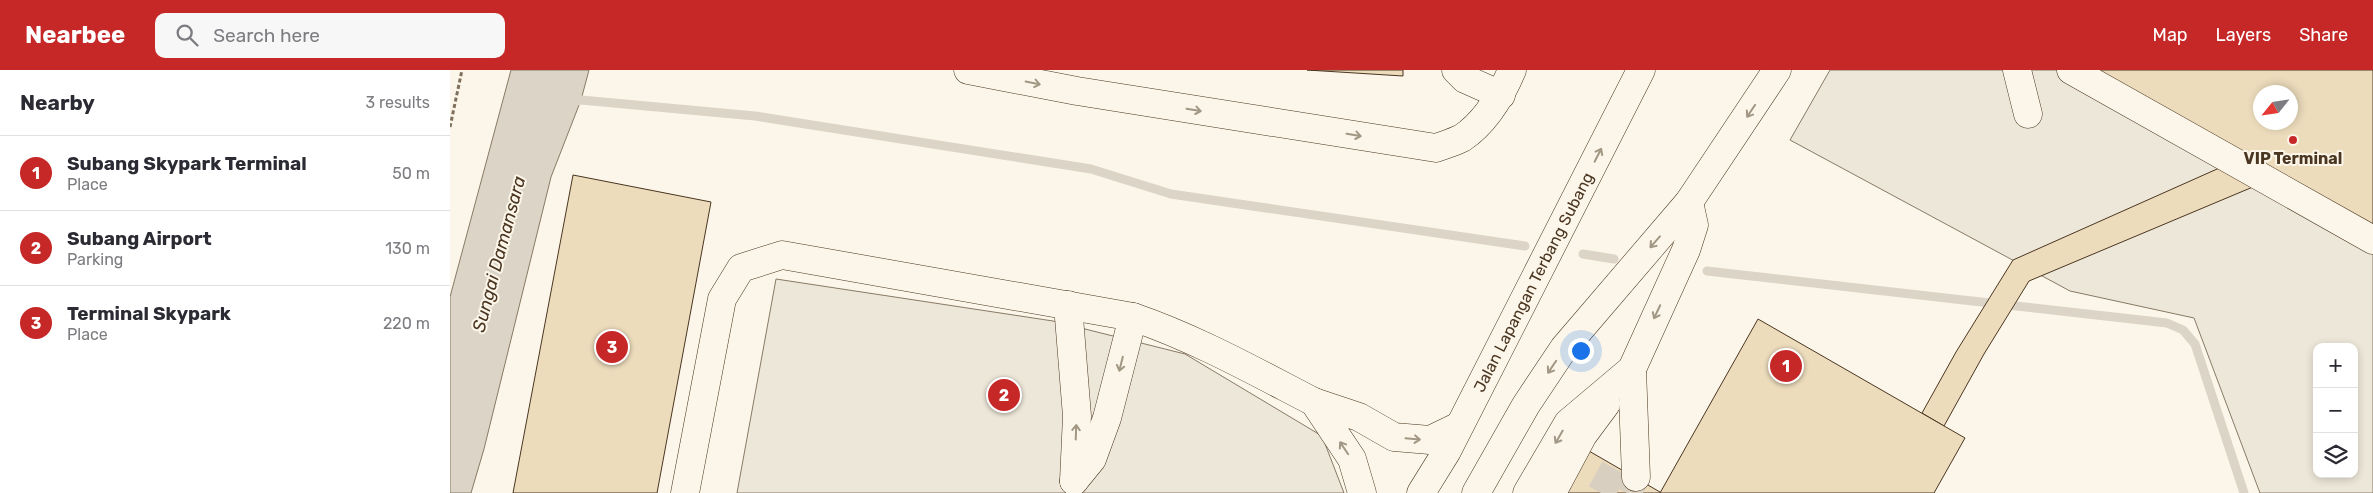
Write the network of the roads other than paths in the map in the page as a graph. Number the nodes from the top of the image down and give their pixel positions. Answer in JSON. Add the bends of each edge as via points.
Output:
{"nodes":[{"id":1,"x":968,"y":70,"type":"edge"},
{"id":2,"x":1456,"y":70,"type":"edge"},
{"id":3,"x":1512,"y":70,"type":"edge"},
{"id":4,"x":1642,"y":70,"type":"edge"},
{"id":5,"x":1778,"y":70,"type":"edge"},
{"id":6,"x":2018,"y":70,"type":"edge"},
{"id":7,"x":2071,"y":70,"type":"edge"},
{"id":8,"x":1501,"y":95,"type":"junction"},
{"id":9,"x":2028,"y":114,"type":"dead end"},
{"id":10,"x":1689,"y":202,"type":"junction"},
{"id":11,"x":2373,"y":240,"type":"edge"},
{"id":12,"x":1068,"y":306,"type":"junction"},
{"id":13,"x":1133,"y":317,"type":"junction"},
{"id":14,"x":1632,"y":369,"type":"junction"},
{"id":15,"x":1314,"y":402,"type":"junction"},
{"id":16,"x":1459,"y":426,"type":"junction"},
{"id":17,"x":1626,"y":472,"type":"tunnel mouth"},
{"id":18,"x":685,"y":493,"type":"edge"},
{"id":19,"x":1362,"y":493,"type":"edge"},
{"id":20,"x":1422,"y":493,"type":"edge"},
{"id":21,"x":1476,"y":493,"type":"edge"},
{"id":22,"x":1527,"y":493,"type":"edge"},
{"id":23,"x":1552,"y":493,"type":"edge"}],
"edges":[{"from":1,"to":8,"type":"main road","one_way":true,"via":[[1077,91],[1436,148],[1461,138],[1480,123]]},
{"from":2,"to":8,"type":"main road","via":[[1465,79]]},
{"from":3,"to":8,"type":"main road"},
{"from":16,"to":4,"type":"main road","name":"Jalan Lapangan Terbang Subang","one_way":true},
{"from":5,"to":10,"type":"main road","one_way":true},
{"from":6,"to":9,"type":"main road"},
{"from":7,"to":11,"type":"main road"},
{"from":10,"to":14,"type":"main road","one_way":true,"via":[[1694,225],[1686,250]]},
{"from":10,"to":21,"type":"main road","one_way":true,"via":[[1564,348],[1526,405]]},
{"from":12,"to":13,"type":"main road"},
{"from":13,"to":12,"type":"main road","one_way":true,"via":[[1107,418],[1092,459],[1074,481],[1077,416]]},
{"from":12,"to":18,"type":"main road","via":[[782,255],[741,268],[722,299]]},
{"from":13,"to":15,"type":"main road","via":[[1222,353]]},
{"from":14,"to":17,"type":"main road"},
{"from":14,"to":22,"type":"main road","one_way":true,"via":[[1568,423]]},
{"from":14,"to":23,"type":"main road","via":[[1584,435]]},
{"from":15,"to":16,"type":"main road","one_way":true,"via":[[1358,417],[1394,437],[1430,440]]},
{"from":19,"to":15,"type":"main road","one_way":true,"via":[[1352,459]]},
{"from":16,"to":20,"type":"main road","name":"Jalan Lapangan Terbang Subang"}]}
